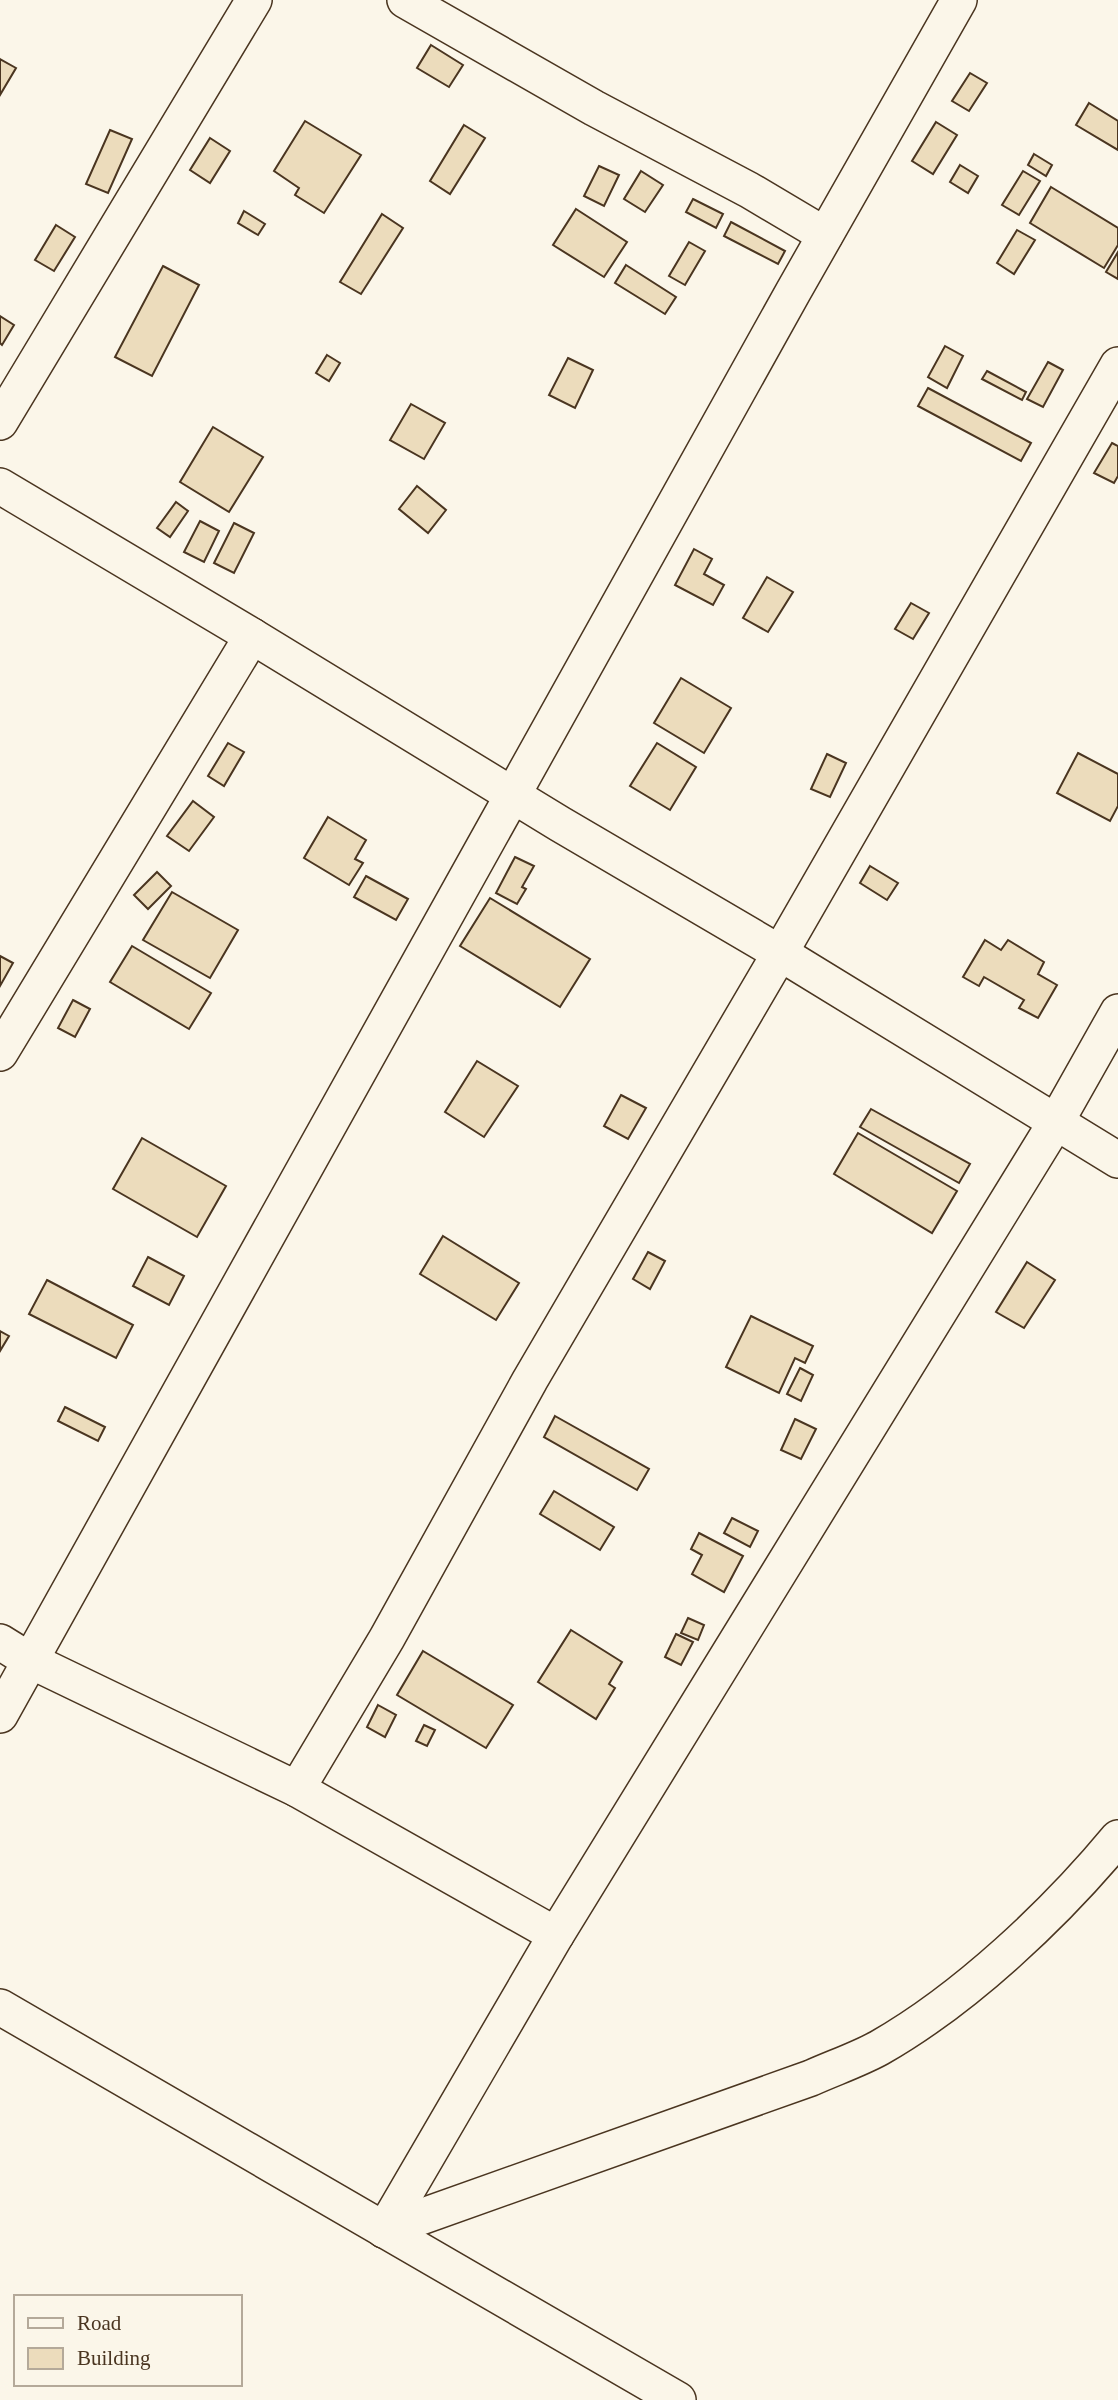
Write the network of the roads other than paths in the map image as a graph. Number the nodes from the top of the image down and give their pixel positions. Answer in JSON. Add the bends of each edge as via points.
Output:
{"nodes":[{"id":1,"x":254,"y":0,"type":"edge"},
{"id":2,"x":405,"y":0,"type":"edge"},
{"id":3,"x":959,"y":0,"type":"edge"},
{"id":4,"x":825,"y":235,"type":"junction"},
{"id":5,"x":1118,"y":365,"type":"edge"},
{"id":6,"x":0,"y":422,"type":"edge"},
{"id":7,"x":0,"y":486,"type":"edge"},
{"id":8,"x":253,"y":636,"type":"junction"},
{"id":9,"x":512,"y":795,"type":"junction"},
{"id":10,"x":780,"y":953,"type":"junction"},
{"id":11,"x":1118,"y":1012,"type":"edge"},
{"id":12,"x":0,"y":1053,"type":"edge"},
{"id":13,"x":1056,"y":1122,"type":"junction"},
{"id":14,"x":1118,"y":1160,"type":"edge"},
{"id":15,"x":14,"y":1651,"type":"edge"},
{"id":16,"x":0,"y":1714,"type":"edge"},
{"id":17,"x":297,"y":1789,"type":"junction"},
{"id":18,"x":1118,"y":1838,"type":"edge"},
{"id":19,"x":556,"y":1935,"type":"junction"},
{"id":20,"x":0,"y":2007,"type":"edge"},
{"id":21,"x":383,"y":2230,"type":"junction"},
{"id":22,"x":678,"y":2400,"type":"edge"}],
"edges":[{"from":1,"to":6,"type":"street"},
{"from":2,"to":4,"type":"street"},
{"from":3,"to":4,"type":"street"},
{"from":4,"to":9,"type":"street"},
{"from":5,"to":10,"type":"street"},
{"from":7,"to":8,"type":"street"},
{"from":8,"to":9,"type":"street"},
{"from":8,"to":12,"type":"street"},
{"from":9,"to":10,"type":"street"},
{"from":9,"to":15,"type":"street"},
{"from":10,"to":13,"type":"street"},
{"from":10,"to":17,"type":"street"},
{"from":11,"to":13,"type":"street"},
{"from":13,"to":14,"type":"street"},
{"from":13,"to":19,"type":"street"},
{"from":15,"to":16,"type":"street"},
{"from":15,"to":17,"type":"street"},
{"from":17,"to":19,"type":"street"},
{"from":18,"to":21,"type":"street","via":[[1042,1920],[954,1998],[877,2048],[811,2078]]},
{"from":19,"to":21,"type":"street"},
{"from":20,"to":21,"type":"street"},
{"from":21,"to":22,"type":"street"}]}
